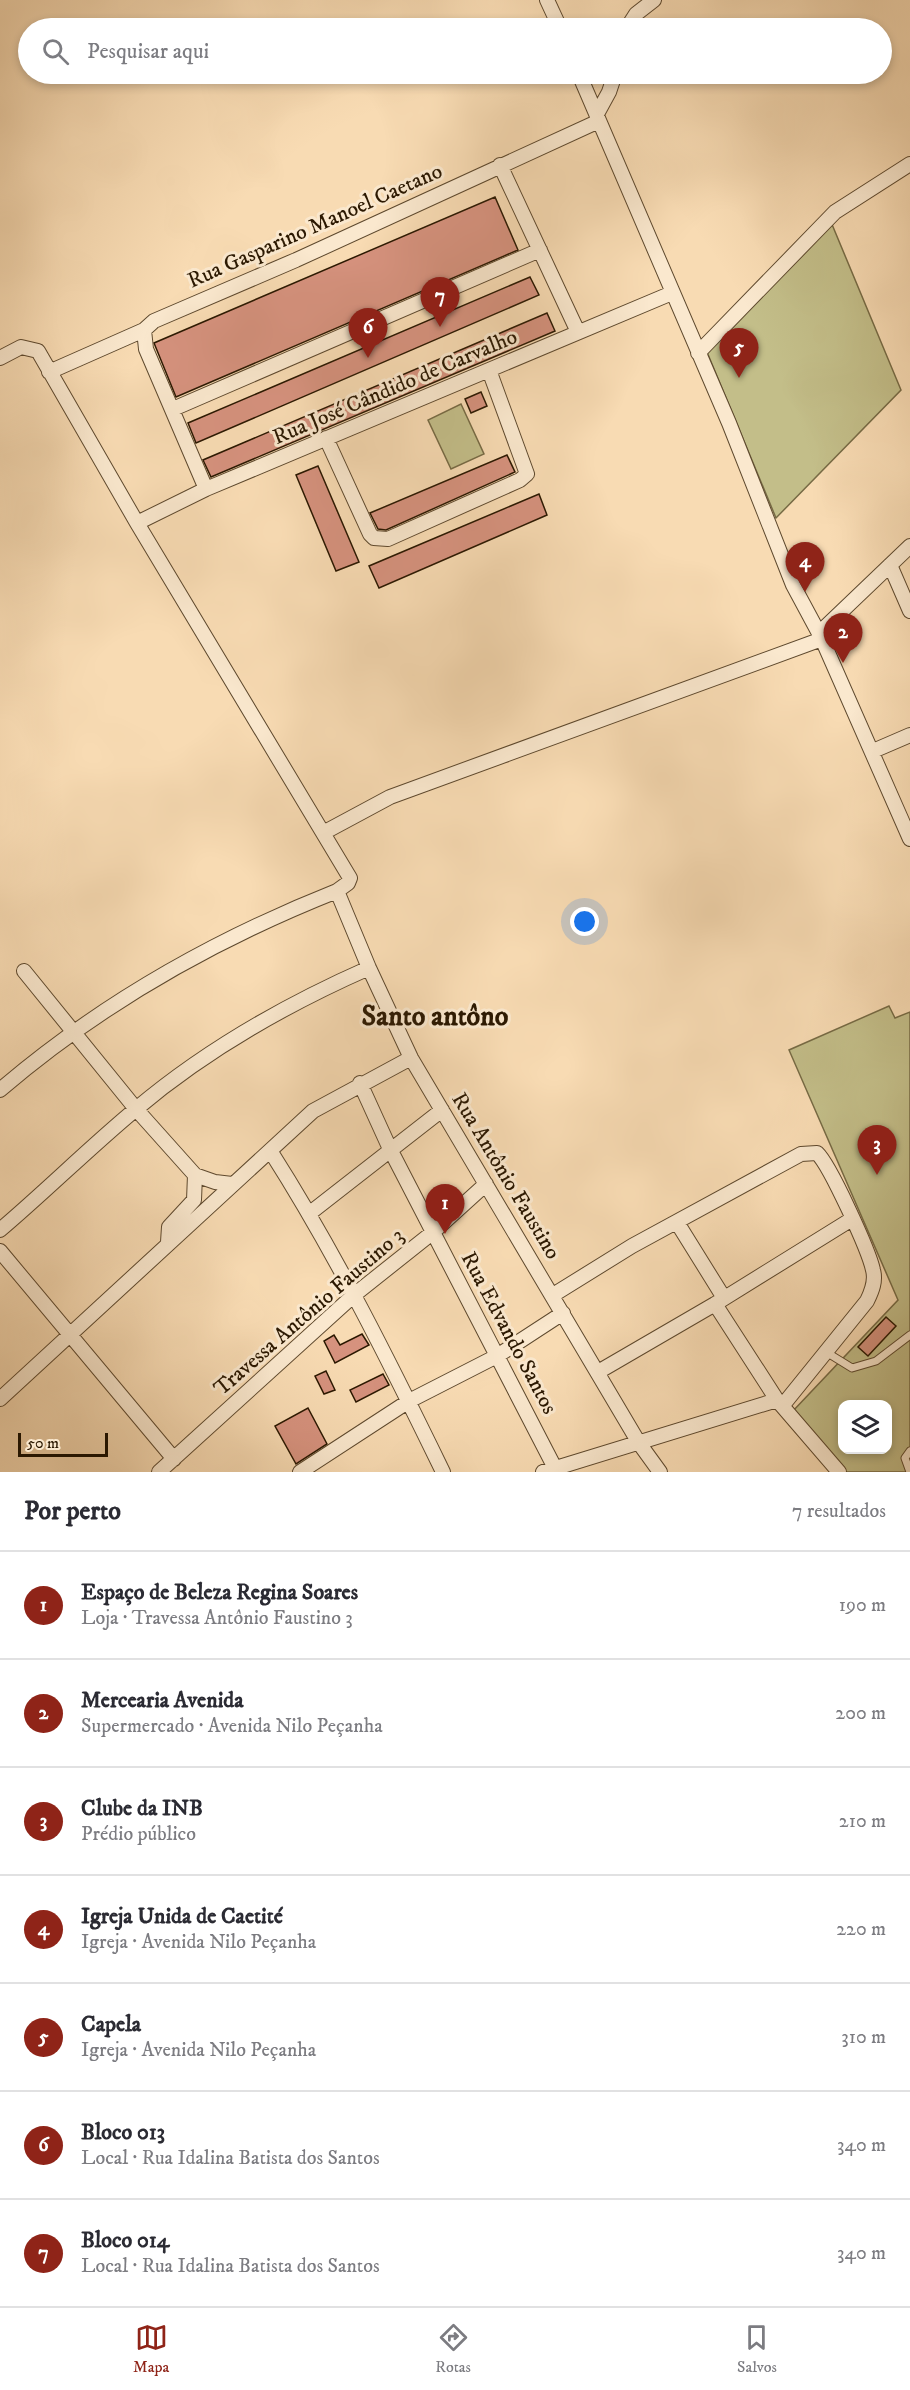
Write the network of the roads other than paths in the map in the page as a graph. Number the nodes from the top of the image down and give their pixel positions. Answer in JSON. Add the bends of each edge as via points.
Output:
{"nodes":[{"id":1,"x":547,"y":0,"type":"edge"},
{"id":2,"x":654,"y":0,"type":"edge"},
{"id":3,"x":555,"y":18,"type":"edge"},
{"id":4,"x":633,"y":18,"type":"edge"},
{"id":5,"x":583,"y":84,"type":"edge"},
{"id":6,"x":612,"y":84,"type":"edge"},
{"id":7,"x":598,"y":117,"type":"junction"},
{"id":8,"x":910,"y":164,"type":"edge"},
{"id":9,"x":500,"y":165,"type":"junction"},
{"id":10,"x":540,"y":250,"type":"junction"},
{"id":11,"x":672,"y":293,"type":"junction"},
{"id":12,"x":144,"y":330,"type":"junction"},
{"id":13,"x":578,"y":332,"type":"junction"},
{"id":14,"x":698,"y":353,"type":"junction"},
{"id":15,"x":0,"y":358,"type":"edge"},
{"id":16,"x":489,"y":370,"type":"junction"},
{"id":17,"x":49,"y":372,"type":"junction"},
{"id":18,"x":173,"y":409,"type":"junction"},
{"id":19,"x":326,"y":438,"type":"junction"},
{"id":20,"x":206,"y":489,"type":"junction"},
{"id":21,"x":137,"y":523,"type":"junction"},
{"id":22,"x":910,"y":546,"type":"edge"},
{"id":23,"x":890,"y":566,"type":"junction"},
{"id":24,"x":910,"y":611,"type":"edge"},
{"id":25,"x":821,"y":636,"type":"junction"},
{"id":26,"x":910,"y":735,"type":"edge"},
{"id":27,"x":873,"y":751,"type":"junction"},
{"id":28,"x":323,"y":833,"type":"junction"},
{"id":29,"x":910,"y":839,"type":"edge"},
{"id":30,"x":337,"y":891,"type":"junction"},
{"id":31,"x":369,"y":969,"type":"junction"},
{"id":32,"x":24,"y":971,"type":"dead end"},
{"id":33,"x":72,"y":1032,"type":"junction"},
{"id":34,"x":411,"y":1058,"type":"junction"},
{"id":35,"x":360,"y":1083,"type":"junction"},
{"id":36,"x":0,"y":1090,"type":"edge"},
{"id":37,"x":136,"y":1109,"type":"junction"},
{"id":38,"x":442,"y":1110,"type":"junction"},
{"id":39,"x":390,"y":1149,"type":"junction"},
{"id":40,"x":270,"y":1152,"type":"junction"},
{"id":41,"x":195,"y":1175,"type":"junction"},
{"id":42,"x":232,"y":1184,"type":"junction"},
{"id":43,"x":486,"y":1184,"type":"junction"},
{"id":44,"x":310,"y":1213,"type":"junction"},
{"id":45,"x":852,"y":1219,"type":"junction"},
{"id":46,"x":678,"y":1224,"type":"junction"},
{"id":47,"x":0,"y":1230,"type":"edge"},
{"id":48,"x":432,"y":1233,"type":"junction"},
{"id":49,"x":168,"y":1242,"type":"junction"},
{"id":50,"x":0,"y":1251,"type":"edge"},
{"id":51,"x":354,"y":1295,"type":"junction"},
{"id":52,"x":553,"y":1295,"type":"junction"},
{"id":53,"x":720,"y":1301,"type":"junction"},
{"id":54,"x":563,"y":1313,"type":"junction"},
{"id":55,"x":910,"y":1335,"type":"edge"},
{"id":56,"x":70,"y":1337,"type":"junction"},
{"id":57,"x":826,"y":1351,"type":"junction"},
{"id":58,"x":496,"y":1356,"type":"junction"},
{"id":59,"x":598,"y":1372,"type":"junction"},
{"id":60,"x":0,"y":1399,"type":"edge"},
{"id":61,"x":408,"y":1401,"type":"junction"},
{"id":62,"x":780,"y":1402,"type":"junction"},
{"id":63,"x":639,"y":1443,"type":"junction"},
{"id":64,"x":910,"y":1451,"type":"edge"},
{"id":65,"x":174,"y":1459,"type":"junction"},
{"id":66,"x":552,"y":1470,"type":"edge"},
{"id":67,"x":832,"y":1470,"type":"edge"},
{"id":68,"x":159,"y":1472,"type":"edge"},
{"id":69,"x":300,"y":1472,"type":"edge"},
{"id":70,"x":443,"y":1472,"type":"edge"},
{"id":71,"x":660,"y":1472,"type":"edge"},
{"id":72,"x":910,"y":1472,"type":"edge"}],
"edges":[{"from":1,"to":3,"type":"street"},
{"from":2,"to":4,"type":"street"},
{"from":5,"to":7,"type":"street"},
{"from":6,"to":7,"type":"street"},
{"from":7,"to":9,"type":"street","name":"Rua Gasparino Manoel Caetano"},
{"from":7,"to":11,"type":"street"},
{"from":8,"to":14,"type":"street","via":[[835,212]]},
{"from":9,"to":10,"type":"street"},
{"from":9,"to":12,"type":"street","name":"Rua Gasparino Manoel Caetano","via":[[154,321]]},
{"from":10,"to":13,"type":"street"},
{"from":10,"to":18,"type":"street"},
{"from":11,"to":13,"type":"street","name":"Rua José Cândido de Carvalho"},
{"from":11,"to":14,"type":"street"},
{"from":12,"to":17,"type":"street","name":"Rua Gasparino Manoel Caetano"},
{"from":12,"to":18,"type":"street","via":[[146,349]]},
{"from":13,"to":16,"type":"street","name":"Rua José Cândido de Carvalho"},
{"from":14,"to":25,"type":"street","via":[[793,585]]},
{"from":15,"to":17,"type":"street","via":[[21,347],[33,348]]},
{"from":16,"to":19,"type":"street","name":"Rua José Cândido de Carvalho"},
{"from":16,"to":19,"type":"street","via":[[527,474],[388,539],[370,534]]},
{"from":17,"to":21,"type":"street"},
{"from":18,"to":20,"type":"street"},
{"from":19,"to":20,"type":"street","name":"Rua José Cândido de Carvalho"},
{"from":20,"to":21,"type":"street","name":"Rua José Cândido de Carvalho"},
{"from":21,"to":28,"type":"street"},
{"from":22,"to":23,"type":"street"},
{"from":23,"to":24,"type":"street"},
{"from":23,"to":25,"type":"street"},
{"from":25,"to":27,"type":"street"},
{"from":25,"to":28,"type":"street","via":[[390,797]]},
{"from":26,"to":27,"type":"street"},
{"from":27,"to":29,"type":"street"},
{"from":28,"to":30,"type":"street","via":[[349,874],[348,883]]},
{"from":30,"to":31,"type":"street","name":"Rua Antônio Faustino"},
{"from":30,"to":33,"type":"street","via":[[250,928]]},
{"from":31,"to":34,"type":"street","name":"Rua Antônio Faustino"},
{"from":31,"to":37,"type":"street","via":[[253,1025]]},
{"from":32,"to":33,"type":"street"},
{"from":33,"to":36,"type":"street"},
{"from":33,"to":37,"type":"street"},
{"from":34,"to":35,"type":"street"},
{"from":34,"to":38,"type":"street","name":"Rua Antônio Faustino"},
{"from":35,"to":39,"type":"street","name":"Rua Edvando Santos"},
{"from":35,"to":40,"type":"street","via":[[313,1111]]},
{"from":37,"to":41,"type":"street"},
{"from":37,"to":47,"type":"street"},
{"from":38,"to":39,"type":"street"},
{"from":38,"to":43,"type":"street","name":"Rua Antônio Faustino"},
{"from":39,"to":44,"type":"street"},
{"from":39,"to":48,"type":"street","name":"Rua Edvando Santos"},
{"from":40,"to":42,"type":"street"},
{"from":40,"to":44,"type":"street"},
{"from":41,"to":42,"type":"street"},
{"from":41,"to":49,"type":"street","via":[[194,1200],[169,1227]]},
{"from":42,"to":49,"type":"street"},
{"from":43,"to":48,"type":"street","name":"Travessa Antônio Faustino 3"},
{"from":43,"to":52,"type":"street","name":"Rua Antônio Faustino"},
{"from":44,"to":51,"type":"street"},
{"from":45,"to":46,"type":"street","via":[[823,1159],[813,1151],[801,1154]]},
{"from":45,"to":53,"type":"street"},
{"from":45,"to":57,"type":"street","via":[[874,1270],[873,1290]]},
{"from":46,"to":52,"type":"street","via":[[632,1246]]},
{"from":46,"to":53,"type":"street"},
{"from":48,"to":51,"type":"street","name":"Travessa Antônio Faustino 3"},
{"from":48,"to":58,"type":"street","name":"Rua Edvando Santos"},
{"from":49,"to":56,"type":"street"},
{"from":50,"to":56,"type":"street"},
{"from":51,"to":61,"type":"street"},
{"from":51,"to":65,"type":"street","name":"Travessa Antônio Faustino 3"},
{"from":52,"to":54,"type":"street","name":"Rua Antônio Faustino"},
{"from":53,"to":59,"type":"street"},
{"from":53,"to":62,"type":"street"},
{"from":54,"to":58,"type":"street"},
{"from":54,"to":59,"type":"street","name":"Rua Antônio Faustino"},
{"from":55,"to":57,"type":"lane","via":[[876,1361],[852,1368]]},
{"from":56,"to":60,"type":"street"},
{"from":56,"to":65,"type":"street"},
{"from":57,"to":62,"type":"street"},
{"from":58,"to":61,"type":"street"},
{"from":58,"to":66,"type":"street","name":"Rua Edvando Santos"},
{"from":59,"to":63,"type":"street","name":"Rua Antônio Faustino"},
{"from":61,"to":69,"type":"street"},
{"from":61,"to":70,"type":"street"},
{"from":62,"to":63,"type":"street"},
{"from":62,"to":67,"type":"street"},
{"from":63,"to":66,"type":"street"},
{"from":63,"to":71,"type":"street","name":"Rua Antônio Faustino"},
{"from":64,"to":72,"type":"lane","via":[[905,1458]]},
{"from":65,"to":68,"type":"street","name":"Travessa Antônio Faustino 3"}]}
